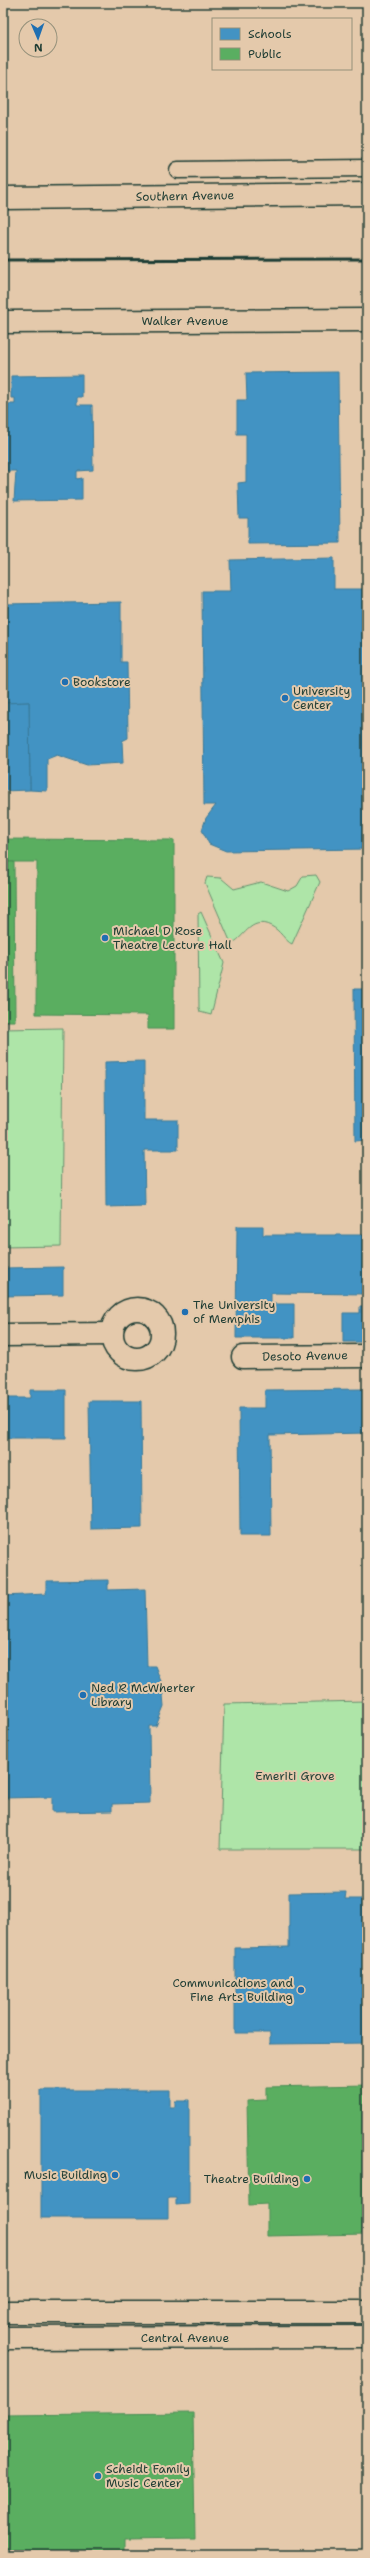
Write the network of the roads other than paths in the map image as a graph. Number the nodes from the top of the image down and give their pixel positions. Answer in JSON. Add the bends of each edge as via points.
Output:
{"nodes":[{"id":1,"x":367,"y":168,"type":"edge"},
{"id":2,"x":178,"y":170,"type":"dead end"},
{"id":3,"x":367,"y":194,"type":"edge"},
{"id":4,"x":3,"y":198,"type":"edge"},
{"id":5,"x":367,"y":320,"type":"edge"},
{"id":6,"x":3,"y":322,"type":"edge"},
{"id":7,"x":3,"y":1334,"type":"edge"},
{"id":8,"x":111,"y":1334,"type":"dead end"},
{"id":9,"x":367,"y":1356,"type":"edge"},
{"id":10,"x":242,"y":1357,"type":"dead end"},
{"id":11,"x":3,"y":2312,"type":"edge"},
{"id":12,"x":367,"y":2312,"type":"edge"},
{"id":13,"x":367,"y":2337,"type":"edge"},
{"id":14,"x":3,"y":2338,"type":"edge"}],
"edges":[{"from":1,"to":2,"type":"street"},
{"from":3,"to":4,"type":"street","name":"Southern Avenue"},
{"from":5,"to":6,"type":"street","name":"Walker Avenue"},
{"from":7,"to":8,"type":"street"},
{"from":9,"to":10,"type":"street","name":"Desoto Avenue"},
{"from":11,"to":12,"type":"street"},
{"from":13,"to":14,"type":"street","name":"Central Avenue"}]}
